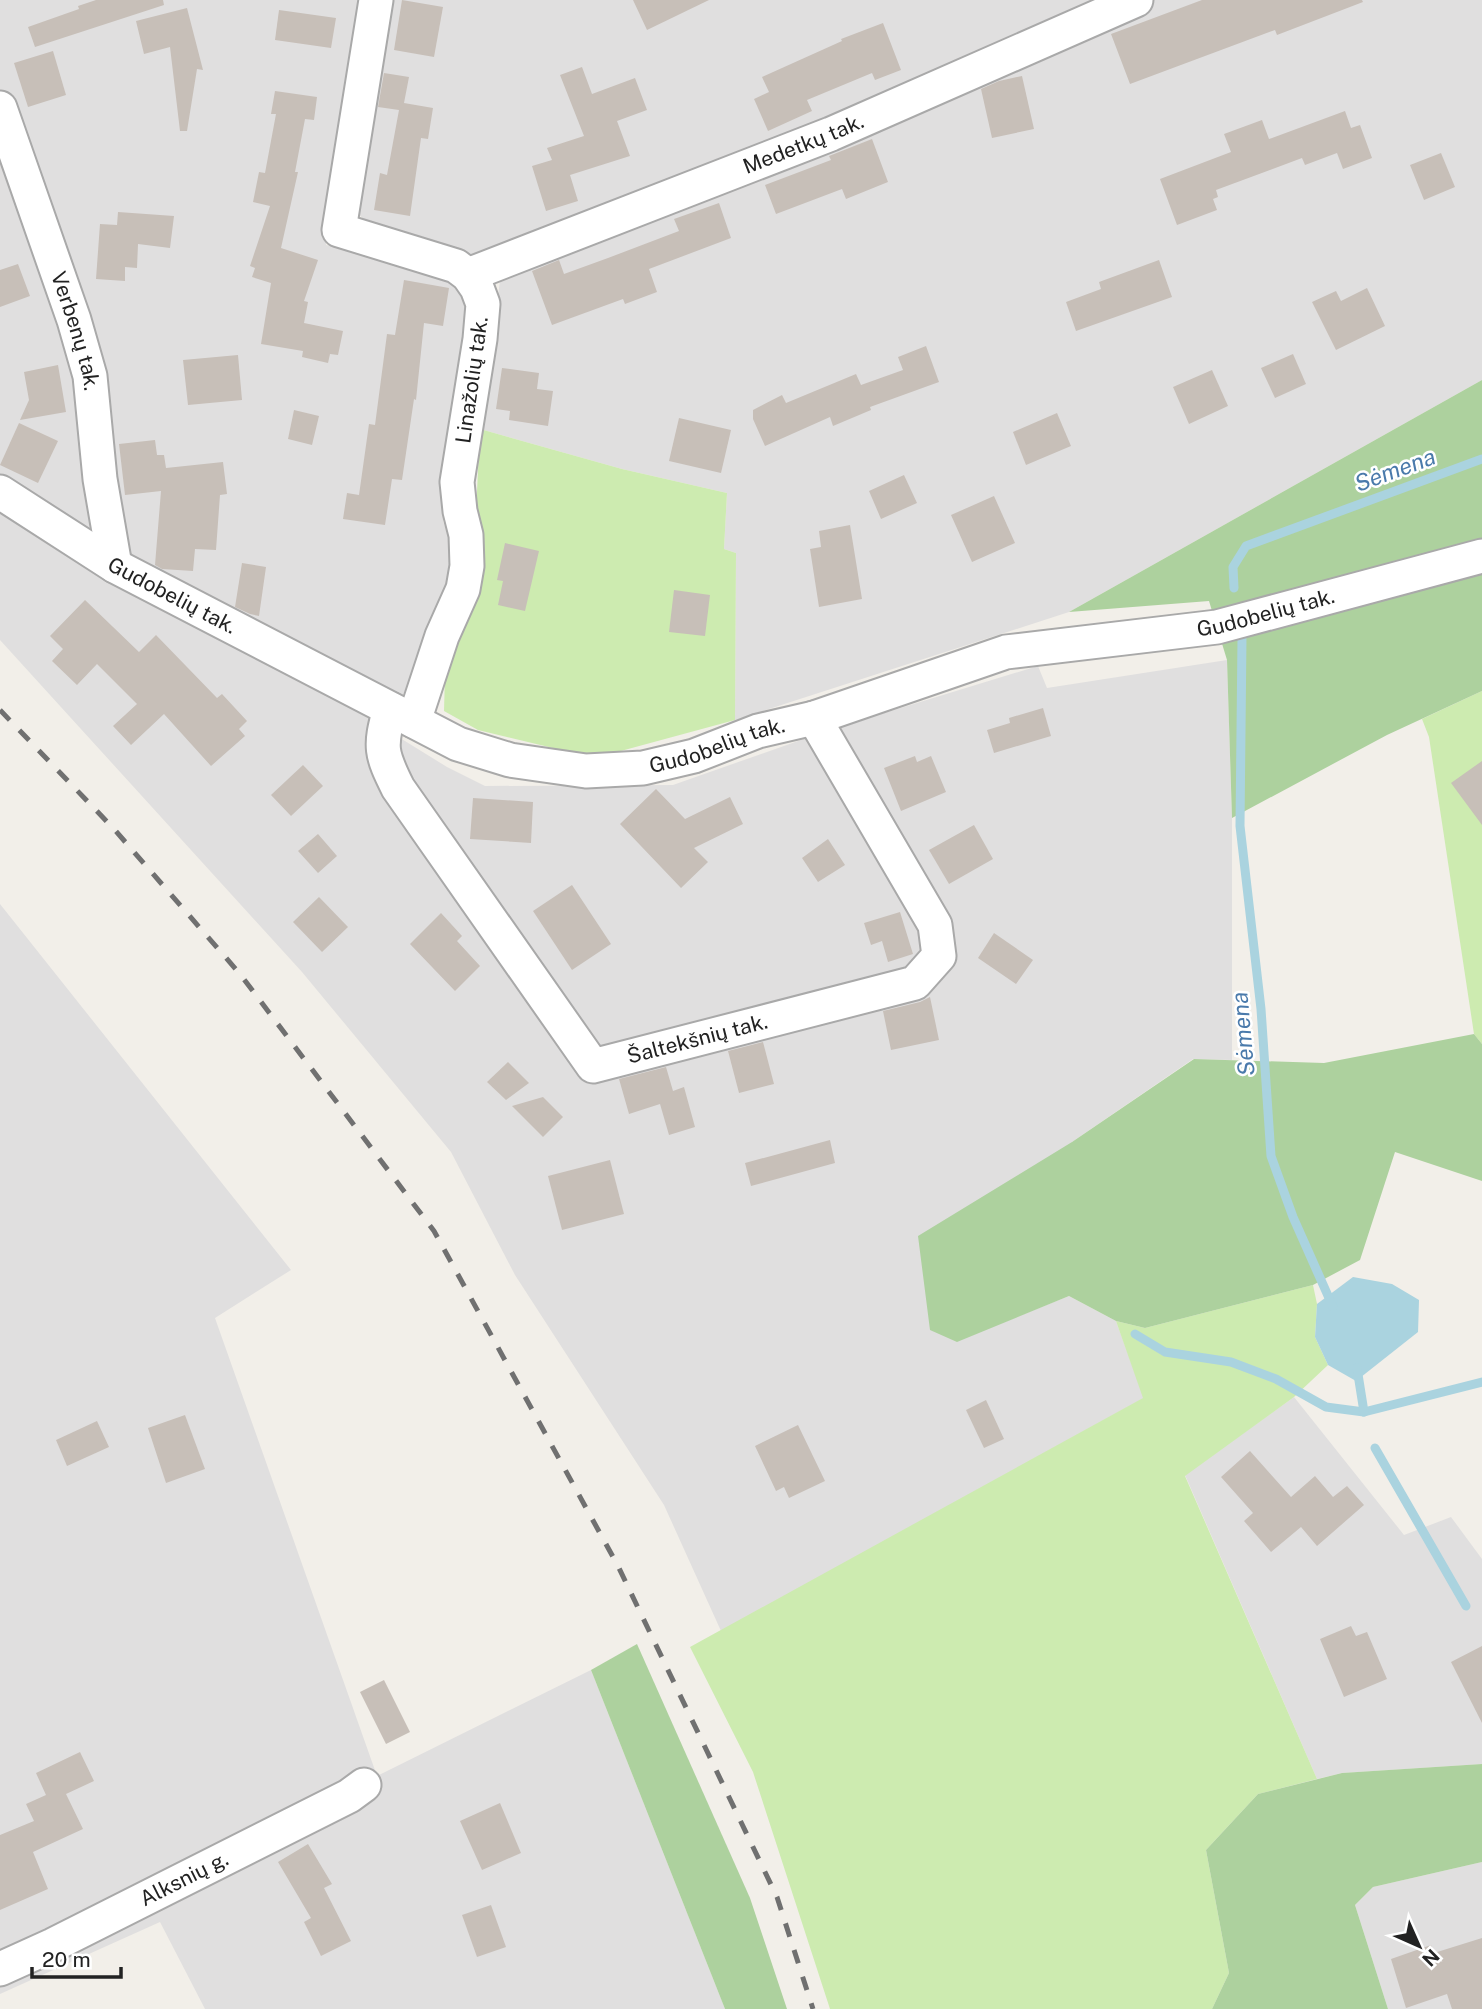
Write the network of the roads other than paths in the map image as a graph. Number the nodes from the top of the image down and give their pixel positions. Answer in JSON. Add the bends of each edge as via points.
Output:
{"nodes":[{"id":1,"x":376,"y":0,"type":"edge"},
{"id":2,"x":1136,"y":0,"type":"edge"},
{"id":3,"x":0,"y":108,"type":"edge"},
{"id":4,"x":468,"y":275,"type":"junction"},
{"id":5,"x":0,"y":492,"type":"edge"},
{"id":6,"x":1482,"y":556,"type":"edge"},
{"id":7,"x":115,"y":566,"type":"junction"},
{"id":8,"x":402,"y":715,"type":"junction"},
{"id":9,"x":814,"y":718,"type":"junction"},
{"id":10,"x":364,"y":1785,"type":"dead end"},
{"id":11,"x":0,"y":1969,"type":"edge"}],
"edges":[{"from":1,"to":4,"type":"street","via":[[339,230],[456,266]]},
{"from":2,"to":4,"type":"street","name":"Medetkų tak.","via":[[831,134]]},
{"from":3,"to":7,"type":"street","name":"Verbenų tak.","via":[[90,376],[100,479]]},
{"from":4,"to":8,"type":"street","name":"Linažolių tak.","via":[[482,304],[481,339],[457,482],[467,566],[463,589]]},
{"from":5,"to":7,"type":"street","name":"Gudobelių tak."},
{"from":6,"to":9,"type":"street","name":"Gudobelių tak.","via":[[1217,627],[1006,652]]},
{"from":7,"to":8,"type":"street","name":"Gudobelių tak."},
{"from":8,"to":9,"type":"street","name":"Gudobelių tak.","via":[[458,744],[497,756],[586,771],[643,768]]},
{"from":8,"to":9,"type":"street","name":"Šaltekšnių tak.","via":[[383,732],[383,758],[398,789],[593,1066],[915,983],[939,956],[935,925]]},
{"from":10,"to":11,"type":"street","name":"Alksnių g."}]}
